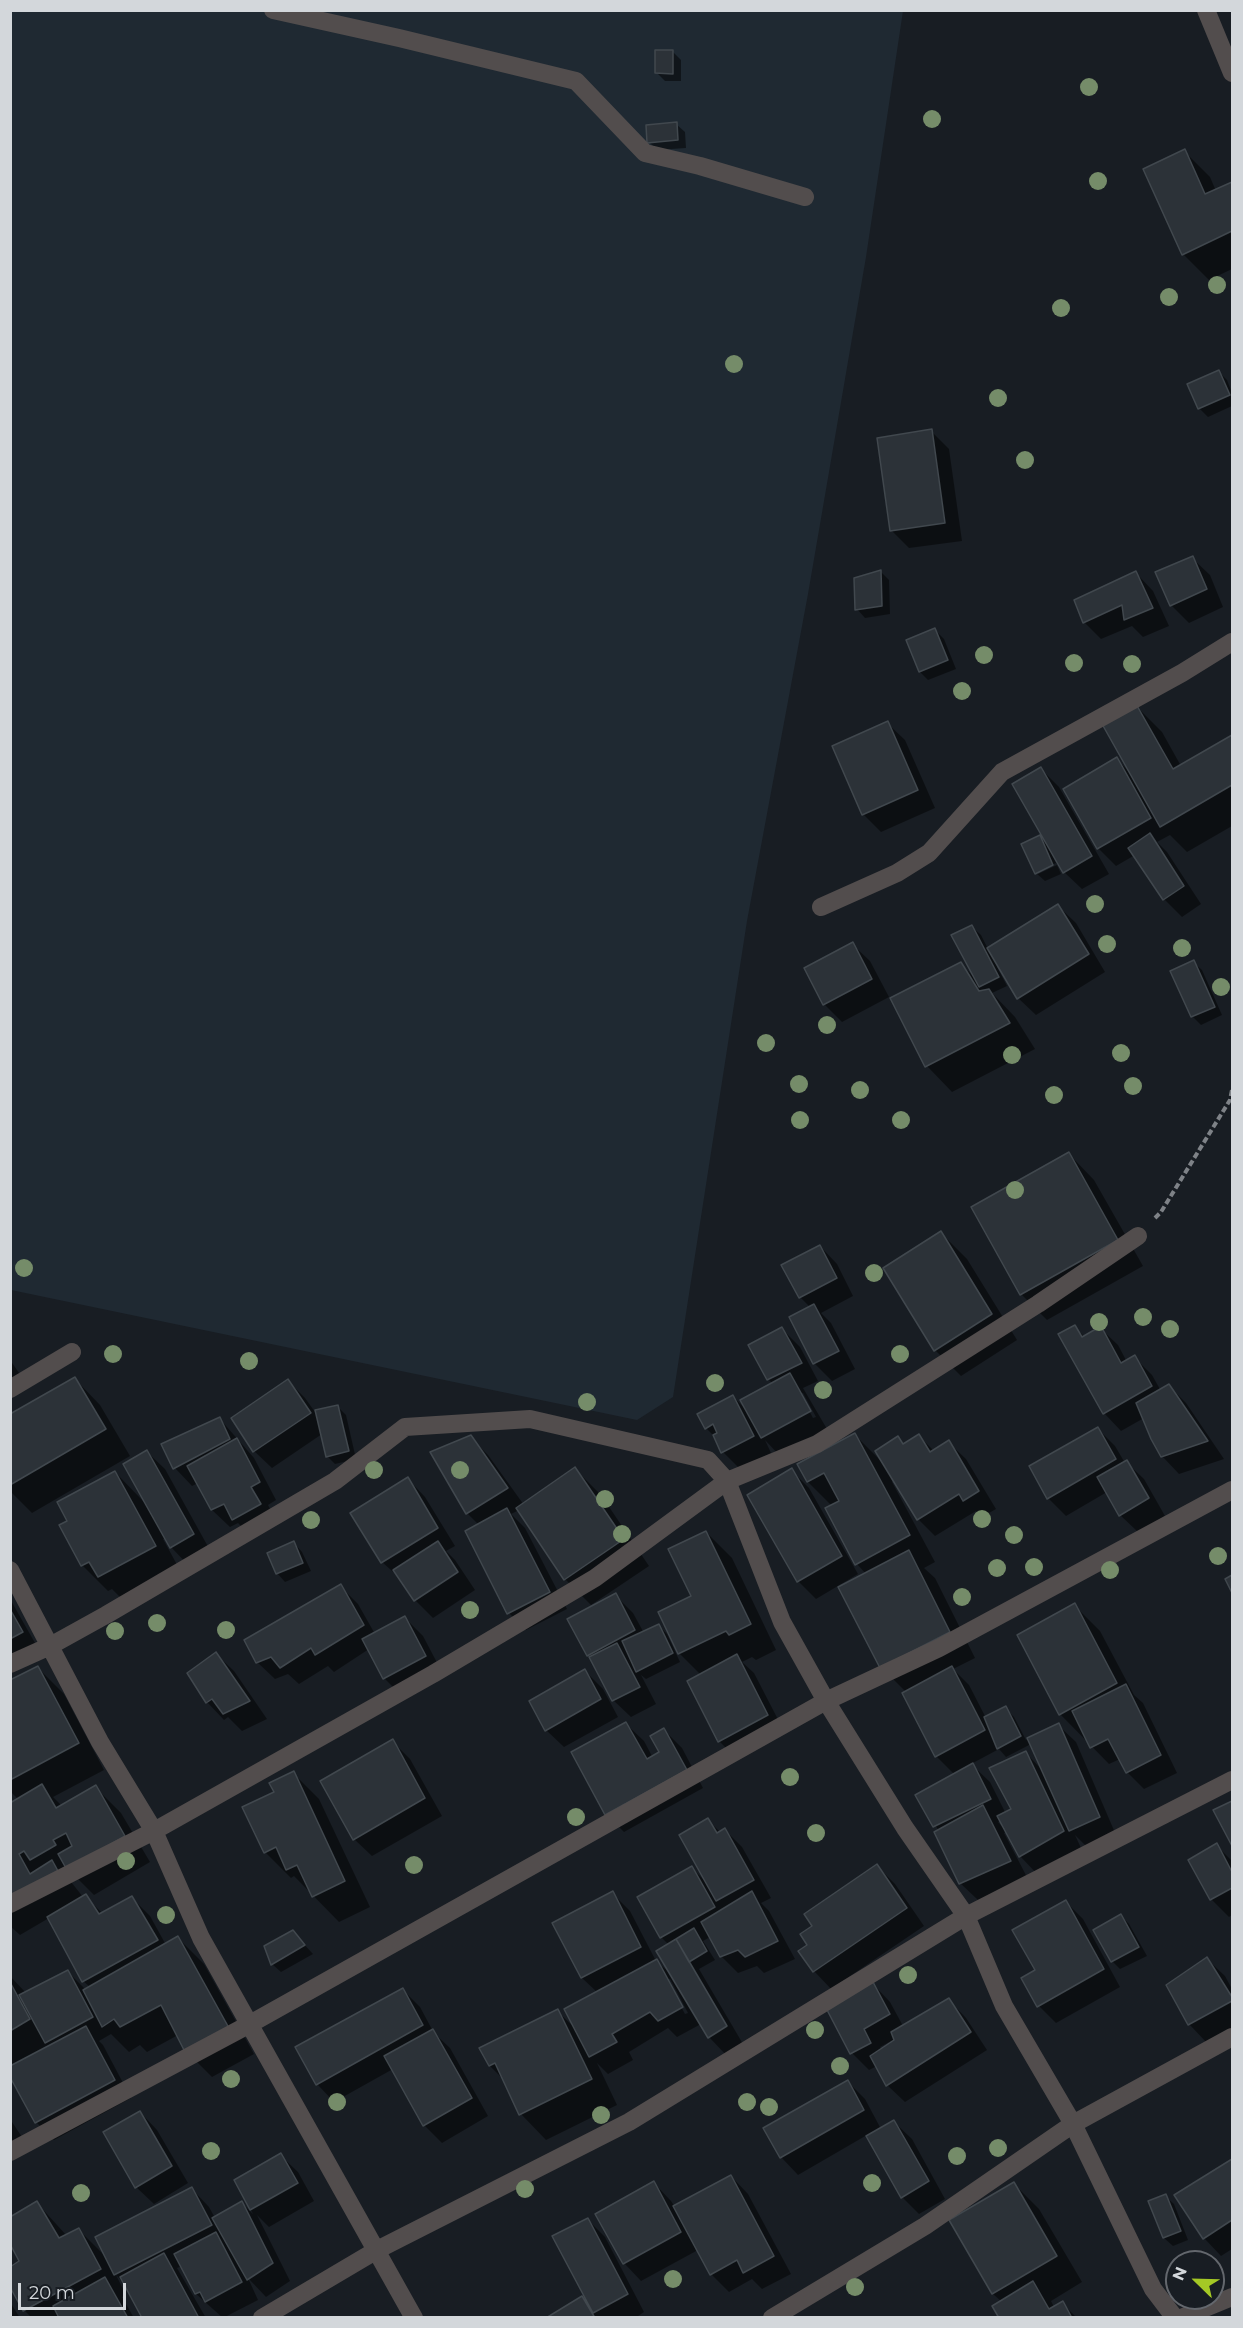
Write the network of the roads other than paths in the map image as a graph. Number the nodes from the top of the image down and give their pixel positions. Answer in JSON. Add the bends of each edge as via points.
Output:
{"nodes":[{"id":1,"x":273,"y":10,"type":"edge"},
{"id":2,"x":1206,"y":10,"type":"edge"},
{"id":3,"x":1233,"y":73,"type":"edge"},
{"id":4,"x":805,"y":197,"type":"dead end"},
{"id":5,"x":1233,"y":642,"type":"edge"},
{"id":6,"x":821,"y":907,"type":"dead end"},
{"id":7,"x":1138,"y":1236,"type":"road end"},
{"id":8,"x":72,"y":1352,"type":"dead end"},
{"id":9,"x":10,"y":1389,"type":"edge"},
{"id":10,"x":727,"y":1481,"type":"junction"},
{"id":11,"x":1233,"y":1490,"type":"edge"},
{"id":12,"x":10,"y":1570,"type":"edge"},
{"id":13,"x":50,"y":1646,"type":"junction"},
{"id":14,"x":10,"y":1665,"type":"edge"},
{"id":15,"x":826,"y":1701,"type":"junction"},
{"id":16,"x":1233,"y":1780,"type":"edge"},
{"id":17,"x":154,"y":1831,"type":"junction"},
{"id":18,"x":10,"y":1904,"type":"edge"},
{"id":19,"x":966,"y":1916,"type":"junction"},
{"id":20,"x":250,"y":2024,"type":"junction"},
{"id":21,"x":1233,"y":2037,"type":"edge"},
{"id":22,"x":1073,"y":2124,"type":"junction"},
{"id":23,"x":10,"y":2152,"type":"edge"},
{"id":24,"x":377,"y":2250,"type":"junction"},
{"id":25,"x":1233,"y":2297,"type":"edge"},
{"id":26,"x":262,"y":2318,"type":"edge"},
{"id":27,"x":414,"y":2318,"type":"edge"},
{"id":28,"x":772,"y":2318,"type":"edge"},
{"id":29,"x":1175,"y":2318,"type":"edge"},
{"id":30,"x":1181,"y":2318,"type":"edge"}],
"edges":[{"from":1,"to":4,"type":"street","via":[[576,81],[645,153]]},
{"from":2,"to":3,"type":"street"},
{"from":5,"to":6,"type":"street","via":[[1002,772],[928,853],[897,873]]},
{"from":7,"to":10,"type":"street","via":[[817,1444]]},
{"from":8,"to":9,"type":"street"},
{"from":10,"to":13,"type":"street","via":[[708,1460],[530,1419],[405,1427],[335,1481]]},
{"from":10,"to":15,"type":"street","via":[[782,1622]]},
{"from":10,"to":17,"type":"street","via":[[595,1578]]},
{"from":11,"to":15,"type":"street","via":[[939,1648]]},
{"from":12,"to":13,"type":"street"},
{"from":13,"to":14,"type":"street"},
{"from":13,"to":17,"type":"street","via":[[100,1742]]},
{"from":15,"to":19,"type":"street","via":[[905,1828]]},
{"from":15,"to":20,"type":"street"},
{"from":16,"to":19,"type":"street"},
{"from":17,"to":18,"type":"street"},
{"from":17,"to":20,"type":"street","via":[[201,1938]]},
{"from":19,"to":22,"type":"street","via":[[1004,2006]]},
{"from":19,"to":24,"type":"street","via":[[630,2122]]},
{"from":20,"to":23,"type":"street"},
{"from":20,"to":24,"type":"street"},
{"from":21,"to":22,"type":"street"},
{"from":22,"to":28,"type":"street","via":[[925,2226]]},
{"from":22,"to":29,"type":"street","via":[[1153,2289]]},
{"from":24,"to":26,"type":"street"},
{"from":24,"to":27,"type":"street"},
{"from":25,"to":30,"type":"street"}]}
